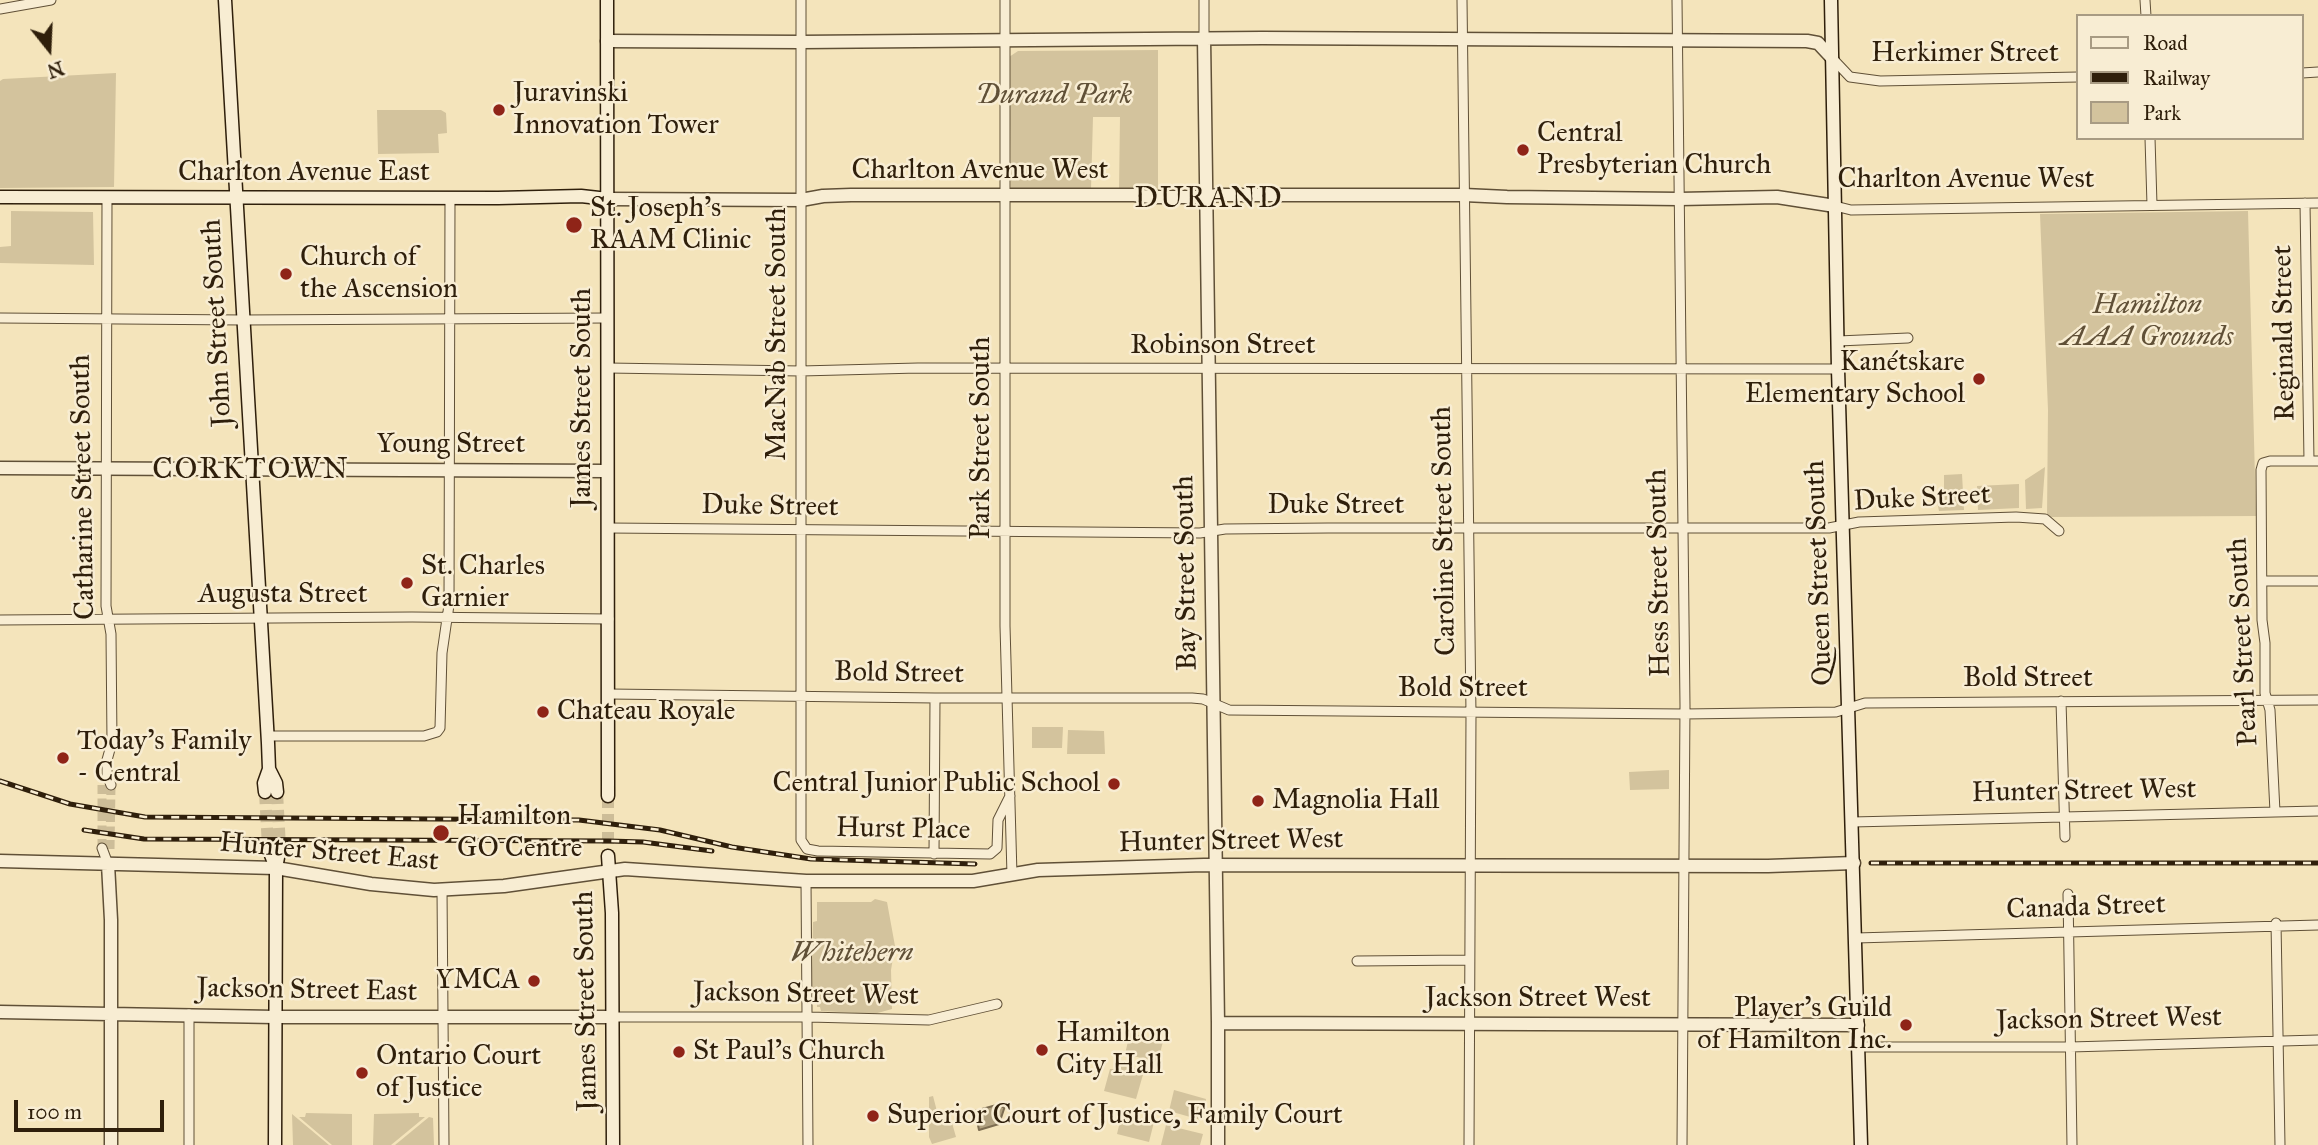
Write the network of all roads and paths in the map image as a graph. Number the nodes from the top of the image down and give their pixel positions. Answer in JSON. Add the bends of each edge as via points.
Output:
{"nodes":[{"id":1,"x":51,"y":0,"type":"edge"},
{"id":2,"x":225,"y":0,"type":"edge"},
{"id":3,"x":607,"y":0,"type":"edge"},
{"id":4,"x":802,"y":0,"type":"edge"},
{"id":5,"x":1005,"y":0,"type":"edge"},
{"id":6,"x":1204,"y":0,"type":"edge"},
{"id":7,"x":1462,"y":0,"type":"edge"},
{"id":8,"x":1677,"y":0,"type":"edge"},
{"id":9,"x":1831,"y":0,"type":"edge"},
{"id":10,"x":0,"y":9,"type":"edge"},
{"id":11,"x":1204,"y":38,"type":"junction"},
{"id":12,"x":1678,"y":39,"type":"junction"},
{"id":13,"x":607,"y":40,"type":"junction"},
{"id":14,"x":1005,"y":40,"type":"junction"},
{"id":15,"x":1461,"y":40,"type":"junction"},
{"id":16,"x":801,"y":42,"type":"junction"},
{"id":17,"x":1832,"y":58,"type":"junction"},
{"id":18,"x":2076,"y":77,"type":"edge"},
{"id":19,"x":2150,"y":140,"type":"edge"},
{"id":20,"x":1464,"y":195,"type":"junction"},
{"id":21,"x":1004,"y":196,"type":"junction"},
{"id":22,"x":0,"y":197,"type":"edge"},
{"id":23,"x":1206,"y":197,"type":"junction"},
{"id":24,"x":107,"y":198,"type":"junction"},
{"id":25,"x":235,"y":198,"type":"junction"},
{"id":26,"x":450,"y":198,"type":"junction"},
{"id":27,"x":608,"y":199,"type":"junction"},
{"id":28,"x":1679,"y":199,"type":"junction"},
{"id":29,"x":801,"y":200,"type":"junction"},
{"id":30,"x":2305,"y":203,"type":"junction"},
{"id":31,"x":2318,"y":203,"type":"edge"},
{"id":32,"x":2152,"y":205,"type":"junction"},
{"id":33,"x":1835,"y":206,"type":"junction"},
{"id":34,"x":0,"y":318,"type":"edge"},
{"id":35,"x":106,"y":318,"type":"junction"},
{"id":36,"x":607,"y":318,"type":"junction"},
{"id":37,"x":243,"y":320,"type":"junction"},
{"id":38,"x":449,"y":320,"type":"junction"},
{"id":39,"x":2307,"y":334,"type":"junction"},
{"id":40,"x":2318,"y":334,"type":"edge"},
{"id":41,"x":1908,"y":338,"type":"dead end"},
{"id":42,"x":1838,"y":341,"type":"junction"},
{"id":43,"x":608,"y":368,"type":"junction"},
{"id":44,"x":1004,"y":368,"type":"junction"},
{"id":45,"x":1208,"y":369,"type":"junction"},
{"id":46,"x":1466,"y":369,"type":"junction"},
{"id":47,"x":1681,"y":369,"type":"junction"},
{"id":48,"x":1838,"y":369,"type":"junction"},
{"id":49,"x":801,"y":371,"type":"junction"},
{"id":50,"x":2314,"y":461,"type":"edge"},
{"id":51,"x":0,"y":468,"type":"edge"},
{"id":52,"x":449,"y":469,"type":"junction"},
{"id":53,"x":106,"y":470,"type":"junction"},
{"id":54,"x":251,"y":470,"type":"junction"},
{"id":55,"x":607,"y":471,"type":"junction"},
{"id":56,"x":1843,"y":525,"type":"junction"},
{"id":57,"x":608,"y":528,"type":"junction"},
{"id":58,"x":1468,"y":528,"type":"junction"},
{"id":59,"x":1682,"y":529,"type":"junction"},
{"id":60,"x":801,"y":530,"type":"junction"},
{"id":61,"x":1006,"y":531,"type":"junction"},
{"id":62,"x":1211,"y":531,"type":"junction"},
{"id":63,"x":2059,"y":531,"type":"dead end"},
{"id":64,"x":2262,"y":581,"type":"junction"},
{"id":65,"x":2318,"y":581,"type":"edge"},
{"id":66,"x":446,"y":618,"type":"junction"},
{"id":67,"x":260,"y":619,"type":"junction"},
{"id":68,"x":609,"y":619,"type":"junction"},
{"id":69,"x":0,"y":620,"type":"edge"},
{"id":70,"x":109,"y":620,"type":"junction"},
{"id":71,"x":609,"y":694,"type":"junction"},
{"id":72,"x":801,"y":695,"type":"junction"},
{"id":73,"x":935,"y":698,"type":"junction"},
{"id":74,"x":1005,"y":698,"type":"junction"},
{"id":75,"x":2318,"y":699,"type":"edge"},
{"id":76,"x":2268,"y":700,"type":"junction"},
{"id":77,"x":2061,"y":701,"type":"junction"},
{"id":78,"x":1213,"y":703,"type":"junction"},
{"id":79,"x":1849,"y":709,"type":"junction"},
{"id":80,"x":1471,"y":713,"type":"junction"},
{"id":81,"x":1684,"y":714,"type":"junction"},
{"id":82,"x":267,"y":736,"type":"junction"},
{"id":83,"x":106,"y":782,"type":"tunnel mouth"},
{"id":84,"x":271,"y":792,"type":"tunnel mouth"},
{"id":85,"x":608,"y":796,"type":"tunnel mouth"},
{"id":86,"x":1010,"y":796,"type":"junction"},
{"id":87,"x":2318,"y":811,"type":"edge"},
{"id":88,"x":2275,"y":812,"type":"junction"},
{"id":89,"x":2064,"y":817,"type":"junction"},
{"id":90,"x":1852,"y":822,"type":"junction"},
{"id":91,"x":801,"y":836,"type":"joint"},
{"id":92,"x":2064,"y":837,"type":"dead end"},
{"id":93,"x":274,"y":847,"type":"tunnel mouth"},
{"id":94,"x":106,"y":848,"type":"tunnel mouth"},
{"id":95,"x":934,"y":853,"type":"junction"},
{"id":96,"x":608,"y":856,"type":"tunnel mouth"},
{"id":97,"x":0,"y":861,"type":"edge"},
{"id":98,"x":1854,"y":863,"type":"junction"},
{"id":99,"x":108,"y":864,"type":"junction"},
{"id":100,"x":1471,"y":865,"type":"junction"},
{"id":101,"x":1683,"y":865,"type":"junction"},
{"id":102,"x":1216,"y":866,"type":"junction"},
{"id":103,"x":276,"y":868,"type":"junction"},
{"id":104,"x":610,"y":871,"type":"junction"},
{"id":105,"x":1012,"y":875,"type":"junction"},
{"id":106,"x":806,"y":881,"type":"junction"},
{"id":107,"x":442,"y":889,"type":"junction"},
{"id":108,"x":2068,"y":894,"type":"dead end"},
{"id":109,"x":2276,"y":924,"type":"junction"},
{"id":110,"x":2318,"y":925,"type":"edge"},
{"id":111,"x":2069,"y":931,"type":"junction"},
{"id":112,"x":1856,"y":938,"type":"junction"},
{"id":113,"x":1469,"y":960,"type":"junction"},
{"id":114,"x":1357,"y":961,"type":"dead end"},
{"id":115,"x":997,"y":1004,"type":"dead end"},
{"id":116,"x":0,"y":1012,"type":"edge"},
{"id":117,"x":189,"y":1014,"type":"junction"},
{"id":118,"x":111,"y":1015,"type":"junction"},
{"id":119,"x":275,"y":1017,"type":"junction"},
{"id":120,"x":444,"y":1017,"type":"junction"},
{"id":121,"x":613,"y":1017,"type":"junction"},
{"id":122,"x":808,"y":1017,"type":"junction"},
{"id":123,"x":1218,"y":1023,"type":"junction"},
{"id":124,"x":1683,"y":1023,"type":"junction"},
{"id":125,"x":1470,"y":1024,"type":"junction"},
{"id":126,"x":1858,"y":1025,"type":"junction"},
{"id":127,"x":2318,"y":1040,"type":"edge"},
{"id":128,"x":2279,"y":1041,"type":"junction"},
{"id":129,"x":1859,"y":1047,"type":"junction"},
{"id":130,"x":2070,"y":1047,"type":"junction"},
{"id":131,"x":111,"y":1145,"type":"edge"},
{"id":132,"x":189,"y":1145,"type":"edge"},
{"id":133,"x":275,"y":1145,"type":"edge"},
{"id":134,"x":444,"y":1145,"type":"edge"},
{"id":135,"x":612,"y":1145,"type":"edge"},
{"id":136,"x":808,"y":1145,"type":"edge"},
{"id":137,"x":1218,"y":1145,"type":"edge"},
{"id":138,"x":1469,"y":1145,"type":"edge"},
{"id":139,"x":1682,"y":1145,"type":"edge"},
{"id":140,"x":1861,"y":1145,"type":"edge"},
{"id":141,"x":2072,"y":1145,"type":"edge"},
{"id":142,"x":2280,"y":1145,"type":"edge"}],
"edges":[{"from":1,"to":10,"type":"street"},
{"from":2,"to":25,"type":"street","name":"John Street South"},
{"from":3,"to":13,"type":"street","name":"James Street South"},
{"from":4,"to":16,"type":"street","name":"MacNab Street South"},
{"from":5,"to":14,"type":"street","name":"Park Street South"},
{"from":6,"to":11,"type":"street","name":"Bay Street South"},
{"from":7,"to":15,"type":"street","name":"Caroline Street South"},
{"from":8,"to":12,"type":"street","name":"Hess Street South"},
{"from":9,"to":17,"type":"street","name":"Queen Street South"},
{"from":11,"to":14,"type":"street","name":"Herkimer Street"},
{"from":11,"to":15,"type":"street","name":"Herkimer Street"},
{"from":11,"to":23,"type":"street","name":"Bay Street South"},
{"from":12,"to":15,"type":"street","name":"Herkimer Street"},
{"from":12,"to":17,"type":"street","name":"Herkimer Street","via":[[1812,41]]},
{"from":12,"to":28,"type":"street","name":"Hess Street South"},
{"from":13,"to":16,"type":"street","name":"Herkimer Street"},
{"from":13,"to":27,"type":"street","name":"James Street South"},
{"from":14,"to":16,"type":"street","name":"Herkimer Street"},
{"from":14,"to":21,"type":"street","name":"Park Street South"},
{"from":15,"to":20,"type":"street","name":"Caroline Street South"},
{"from":16,"to":29,"type":"street","name":"MacNab Street South"},
{"from":17,"to":18,"type":"street","name":"Herkimer Street","via":[[1850,77],[1880,81]]},
{"from":17,"to":33,"type":"street","name":"Queen Street South"},
{"from":19,"to":32,"type":"street"},
{"from":20,"to":23,"type":"street","name":"Charlton Avenue West"},
{"from":20,"to":28,"type":"street","name":"Charlton Avenue West"},
{"from":20,"to":46,"type":"street","name":"Caroline Street South"},
{"from":21,"to":23,"type":"street","name":"Charlton Avenue West"},
{"from":21,"to":29,"type":"street","name":"Charlton Avenue West","via":[[823,196]]},
{"from":21,"to":44,"type":"street","name":"Park Street South"},
{"from":22,"to":24,"type":"street","name":"Charlton Avenue East"},
{"from":23,"to":45,"type":"street","name":"Bay Street South"},
{"from":24,"to":25,"type":"street","name":"Charlton Avenue East"},
{"from":24,"to":35,"type":"street","name":"Catharine Street South"},
{"from":25,"to":26,"type":"street","name":"Charlton Avenue East"},
{"from":25,"to":37,"type":"street","name":"John Street South"},
{"from":26,"to":27,"type":"street","name":"Charlton Avenue East"},
{"from":26,"to":38,"type":"street"},
{"from":27,"to":29,"type":"street","name":"Charlton Avenue West"},
{"from":27,"to":36,"type":"street","name":"James Street South"},
{"from":28,"to":33,"type":"street","name":"Charlton Avenue West","via":[[1777,197]]},
{"from":28,"to":47,"type":"street","name":"Hess Street South"},
{"from":29,"to":49,"type":"street","name":"MacNab Street South"},
{"from":30,"to":31,"type":"street","name":"Charlton Avenue West"},
{"from":30,"to":32,"type":"street","name":"Charlton Avenue West"},
{"from":30,"to":39,"type":"street","name":"Reginald Street"},
{"from":32,"to":33,"type":"street","name":"Charlton Avenue West","via":[[1850,210]]},
{"from":33,"to":42,"type":"street","name":"Queen Street South"},
{"from":34,"to":35,"type":"street"},
{"from":35,"to":37,"type":"street"},
{"from":35,"to":53,"type":"street","name":"Catharine Street South"},
{"from":36,"to":38,"type":"street"},
{"from":36,"to":43,"type":"street","name":"James Street South"},
{"from":37,"to":38,"type":"street"},
{"from":37,"to":54,"type":"street","name":"John Street South"},
{"from":38,"to":52,"type":"street"},
{"from":39,"to":40,"type":"street"},
{"from":39,"to":50,"type":"street","name":"Reginald Street"},
{"from":41,"to":42,"type":"street"},
{"from":42,"to":48,"type":"street","name":"Queen Street South"},
{"from":43,"to":49,"type":"street","name":"Robinson Street"},
{"from":43,"to":55,"type":"street","name":"James Street South"},
{"from":44,"to":45,"type":"street","name":"Robinson Street"},
{"from":44,"to":49,"type":"street","name":"Robinson Street"},
{"from":44,"to":61,"type":"street","name":"Park Street South"},
{"from":45,"to":46,"type":"street","name":"Robinson Street"},
{"from":45,"to":62,"type":"street","name":"Bay Street South"},
{"from":46,"to":47,"type":"street","name":"Robinson Street"},
{"from":46,"to":58,"type":"street","name":"Caroline Street South"},
{"from":47,"to":48,"type":"street","name":"Robinson Street"},
{"from":47,"to":59,"type":"street","name":"Hess Street South"},
{"from":48,"to":56,"type":"street","name":"Queen Street South"},
{"from":49,"to":60,"type":"street","name":"MacNab Street South"},
{"from":50,"to":64,"type":"street","name":"Pearl Street South","via":[[2263,463]]},
{"from":51,"to":53,"type":"street","name":"Young Street"},
{"from":52,"to":54,"type":"street","name":"Young Street"},
{"from":52,"to":55,"type":"street","name":"Young Street"},
{"from":52,"to":66,"type":"street"},
{"from":53,"to":54,"type":"street","name":"Young Street"},
{"from":53,"to":70,"type":"street","name":"Catharine Street South"},
{"from":54,"to":67,"type":"street","name":"John Street South"},
{"from":55,"to":57,"type":"street","name":"James Street South"},
{"from":56,"to":59,"type":"street","name":"Duke Street"},
{"from":56,"to":63,"type":"street","name":"Duke Street","via":[[2021,517],[2045,520]]},
{"from":56,"to":79,"type":"street","name":"Queen Street South"},
{"from":57,"to":60,"type":"street","name":"Duke Street"},
{"from":57,"to":68,"type":"street","name":"James Street South"},
{"from":58,"to":59,"type":"street","name":"Duke Street"},
{"from":58,"to":62,"type":"street","name":"Duke Street"},
{"from":58,"to":80,"type":"street","name":"Caroline Street South"},
{"from":59,"to":81,"type":"street","name":"Hess Street South"},
{"from":60,"to":61,"type":"street","name":"Duke Street"},
{"from":60,"to":72,"type":"street","name":"MacNab Street South"},
{"from":61,"to":62,"type":"street","name":"Duke Street"},
{"from":61,"to":74,"type":"street","name":"Park Street South"},
{"from":62,"to":78,"type":"street","name":"Bay Street South"},
{"from":64,"to":65,"type":"street"},
{"from":64,"to":76,"type":"street","name":"Pearl Street South"},
{"from":66,"to":67,"type":"street","name":"Augusta Street"},
{"from":66,"to":68,"type":"street","name":"Augusta Street"},
{"from":66,"to":82,"type":"street","via":[[442,723],[437,732],[424,736]]},
{"from":67,"to":70,"type":"street","name":"Augusta Street"},
{"from":67,"to":82,"type":"street","name":"John Street South"},
{"from":68,"to":71,"type":"street","name":"James Street South"},
{"from":69,"to":70,"type":"street","name":"Augusta Street"},
{"from":70,"to":83,"type":"street","name":"Catharine Street South","via":[[112,742]]},
{"from":71,"to":72,"type":"street","name":"Bold Street"},
{"from":71,"to":85,"type":"street","name":"James Street South"},
{"from":72,"to":73,"type":"street","name":"Bold Street"},
{"from":72,"to":91,"type":"street","name":"MacNab Street South"},
{"from":73,"to":74,"type":"street","name":"Bold Street"},
{"from":73,"to":95,"type":"street"},
{"from":74,"to":78,"type":"street","name":"Bold Street","via":[[1203,699]]},
{"from":74,"to":86,"type":"street","name":"Park Street South"},
{"from":75,"to":76,"type":"street","name":"Bold Street"},
{"from":76,"to":77,"type":"street","name":"Bold Street"},
{"from":76,"to":88,"type":"street","name":"Pearl Street South"},
{"from":77,"to":79,"type":"street","name":"Bold Street","via":[[1865,703]]},
{"from":77,"to":89,"type":"street"},
{"from":78,"to":80,"type":"street","name":"Bold Street","via":[[1229,710]]},
{"from":78,"to":102,"type":"street","name":"Bay Street South"},
{"from":79,"to":81,"type":"street","name":"Bold Street"},
{"from":79,"to":90,"type":"street","name":"Queen Street South"},
{"from":80,"to":81,"type":"street","name":"Bold Street"},
{"from":80,"to":100,"type":"street","name":"Caroline Street South"},
{"from":81,"to":101,"type":"street","name":"Hess Street South"},
{"from":82,"to":84,"type":"street","name":"John Street South","via":[[269,769],[264,783]]},
{"from":86,"to":95,"type":"street","name":"Hurst Place","via":[[998,820],[995,852]]},
{"from":86,"to":105,"type":"street","name":"Park Street South"},
{"from":87,"to":88,"type":"street","name":"Hunter Street West"},
{"from":88,"to":89,"type":"street","name":"Hunter Street West"},
{"from":89,"to":90,"type":"street","name":"Hunter Street West"},
{"from":89,"to":92,"type":"street"},
{"from":90,"to":98,"type":"street","name":"Queen Street South"},
{"from":91,"to":95,"type":"street","name":"Hurst Place","via":[[807,849],[818,851]]},
{"from":93,"to":103,"type":"street"},
{"from":94,"to":99,"type":"street"},
{"from":96,"to":104,"type":"street","name":"James Street South"},
{"from":97,"to":99,"type":"street","name":"Hunter Street East"},
{"from":98,"to":101,"type":"street","name":"Hunter Street West"},
{"from":98,"to":112,"type":"street","name":"Queen Street South"},
{"from":99,"to":103,"type":"street","name":"Hunter Street East"},
{"from":99,"to":118,"type":"street"},
{"from":100,"to":101,"type":"street","name":"Hunter Street West"},
{"from":100,"to":102,"type":"street","name":"Hunter Street West"},
{"from":100,"to":113,"type":"street","name":"Caroline Street South"},
{"from":101,"to":124,"type":"street","name":"Hess Street South"},
{"from":102,"to":105,"type":"street","name":"Hunter Street West","via":[[1038,870]]},
{"from":102,"to":123,"type":"street","name":"Bay Street South"},
{"from":103,"to":107,"type":"street","name":"Hunter Street East","via":[[371,884]]},
{"from":103,"to":119,"type":"street"},
{"from":104,"to":106,"type":"street","name":"Hunter Street West"},
{"from":104,"to":107,"type":"street","name":"Hunter Street East","via":[[504,886]]},
{"from":104,"to":121,"type":"street","name":"James Street South"},
{"from":105,"to":106,"type":"street","name":"Hunter Street West","via":[[974,881]]},
{"from":106,"to":122,"type":"street"},
{"from":107,"to":120,"type":"street"},
{"from":108,"to":111,"type":"street"},
{"from":109,"to":110,"type":"street","name":"Canada Street"},
{"from":109,"to":111,"type":"street","name":"Canada Street"},
{"from":109,"to":128,"type":"street"},
{"from":111,"to":112,"type":"street","name":"Canada Street"},
{"from":111,"to":130,"type":"street"},
{"from":112,"to":126,"type":"street","name":"Queen Street South"},
{"from":113,"to":114,"type":"street"},
{"from":113,"to":125,"type":"street","name":"Caroline Street South"},
{"from":115,"to":122,"type":"street","name":"Jackson Street West","via":[[932,1020]]},
{"from":116,"to":118,"type":"street","name":"Jackson Street East"},
{"from":117,"to":118,"type":"street","name":"Jackson Street East"},
{"from":117,"to":119,"type":"street","name":"Jackson Street East"},
{"from":117,"to":132,"type":"street"},
{"from":118,"to":131,"type":"street"},
{"from":119,"to":120,"type":"street","name":"Jackson Street East"},
{"from":119,"to":133,"type":"street"},
{"from":120,"to":121,"type":"street","name":"Jackson Street East"},
{"from":120,"to":134,"type":"street"},
{"from":121,"to":122,"type":"street","name":"Jackson Street West"},
{"from":121,"to":135,"type":"street","name":"James Street South"},
{"from":122,"to":136,"type":"street"},
{"from":123,"to":125,"type":"street","name":"Jackson Street West"},
{"from":123,"to":137,"type":"street","name":"Bay Street South"},
{"from":124,"to":125,"type":"street","name":"Jackson Street West"},
{"from":124,"to":126,"type":"street","name":"Jackson Street West"},
{"from":124,"to":139,"type":"street","name":"Hess Street South"},
{"from":125,"to":138,"type":"street","name":"Caroline Street South"},
{"from":126,"to":129,"type":"street","name":"Queen Street South"},
{"from":127,"to":128,"type":"street","name":"Jackson Street West"},
{"from":128,"to":130,"type":"street","name":"Jackson Street West"},
{"from":128,"to":142,"type":"street"},
{"from":129,"to":130,"type":"street","name":"Jackson Street West"},
{"from":129,"to":140,"type":"street","name":"Queen Street South"},
{"from":130,"to":141,"type":"street"}]}
